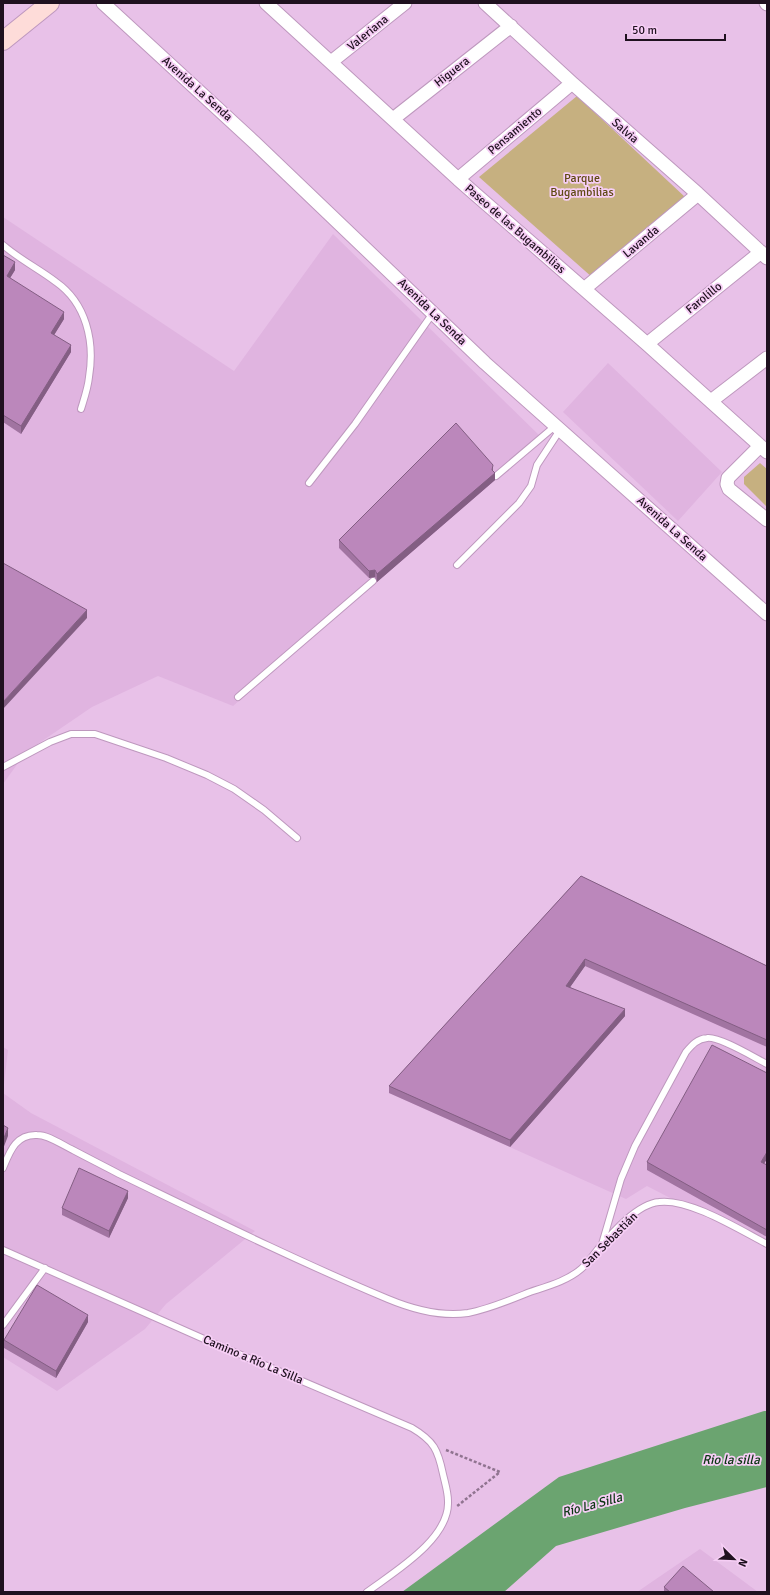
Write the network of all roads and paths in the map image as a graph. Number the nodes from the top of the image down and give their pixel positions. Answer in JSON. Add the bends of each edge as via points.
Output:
{"nodes":[{"id":1,"x":50,"y":3,"type":"edge"},
{"id":2,"x":103,"y":3,"type":"edge"},
{"id":3,"x":266,"y":3,"type":"edge"},
{"id":4,"x":405,"y":3,"type":"edge"},
{"id":5,"x":485,"y":3,"type":"edge"},
{"id":6,"x":510,"y":26,"type":"junction"},
{"id":7,"x":3,"y":41,"type":"edge"},
{"id":8,"x":332,"y":62,"type":"junction"},
{"id":9,"x":572,"y":83,"type":"junction"},
{"id":10,"x":393,"y":118,"type":"junction"},
{"id":11,"x":458,"y":179,"type":"junction"},
{"id":12,"x":698,"y":194,"type":"junction"},
{"id":13,"x":3,"y":245,"type":"edge"},
{"id":14,"x":764,"y":255,"type":"edge"},
{"id":15,"x":584,"y":289,"type":"junction"},
{"id":16,"x":433,"y":313,"type":"junction"},
{"id":17,"x":648,"y":344,"type":"junction"},
{"id":18,"x":767,"y":358,"type":"edge"},
{"id":19,"x":711,"y":401,"type":"junction"},
{"id":20,"x":81,"y":410,"type":"dead end"},
{"id":21,"x":558,"y":428,"type":"junction"},
{"id":22,"x":764,"y":449,"type":"edge"},
{"id":23,"x":496,"y":476,"type":"edge"},
{"id":24,"x":308,"y":483,"type":"dead end"},
{"id":25,"x":767,"y":520,"type":"edge"},
{"id":26,"x":457,"y":565,"type":"dead end"},
{"id":27,"x":373,"y":582,"type":"dead end"},
{"id":28,"x":767,"y":614,"type":"edge"},
{"id":29,"x":238,"y":697,"type":"dead end"},
{"id":30,"x":3,"y":767,"type":"edge"},
{"id":31,"x":297,"y":838,"type":"dead end"},
{"id":32,"x":767,"y":1064,"type":"edge"},
{"id":33,"x":3,"y":1168,"type":"edge"},
{"id":34,"x":767,"y":1244,"type":"edge"},
{"id":35,"x":602,"y":1245,"type":"junction"},
{"id":36,"x":3,"y":1250,"type":"edge"},
{"id":37,"x":45,"y":1268,"type":"junction"},
{"id":38,"x":3,"y":1325,"type":"edge"},
{"id":39,"x":434,"y":1444,"type":"junction"},
{"id":40,"x":446,"y":1515,"type":"junction"},
{"id":41,"x":367,"y":1592,"type":"edge"}],
"edges":[{"from":1,"to":7,"type":"main road"},
{"from":2,"to":16,"type":"street","name":"Avenida La Senda","via":[[255,143]]},
{"from":3,"to":8,"type":"street","name":"Paseo de las Bugambilias"},
{"from":4,"to":8,"type":"street","name":"Valeriana"},
{"from":5,"to":6,"type":"street","name":"Salvia"},
{"from":6,"to":9,"type":"street","name":"Salvia"},
{"from":6,"to":10,"type":"street","name":"Higuera"},
{"from":8,"to":10,"type":"street","name":"Paseo de las Bugambilias"},
{"from":9,"to":11,"type":"street","name":"Pensamiento"},
{"from":9,"to":12,"type":"street","name":"Salvia"},
{"from":10,"to":11,"type":"street","name":"Paseo de las Bugambilias"},
{"from":11,"to":15,"type":"street","name":"Paseo de las Bugambilias"},
{"from":12,"to":14,"type":"street","name":"Salvia"},
{"from":12,"to":15,"type":"street","name":"Lavanda"},
{"from":13,"to":20,"type":"lane","via":[[57,283],[70,294],[81,310],[90,333],[91,356]]},
{"from":14,"to":17,"type":"street","name":"Farolillo"},
{"from":15,"to":17,"type":"street","name":"Paseo de las Bugambilias"},
{"from":16,"to":21,"type":"street","name":"Avenida La Senda"},
{"from":16,"to":24,"type":"lane","via":[[355,424]]},
{"from":17,"to":19,"type":"street","name":"Paseo de las Bugambilias"},
{"from":18,"to":19,"type":"street"},
{"from":19,"to":22,"type":"street","name":"Paseo de las Bugambilias"},
{"from":21,"to":23,"type":"lane"},
{"from":21,"to":26,"type":"lane","via":[[537,465],[531,486],[519,504]]},
{"from":21,"to":28,"type":"street","name":"Avenida La Senda"},
{"from":22,"to":25,"type":"street","via":[[728,478],[727,484],[729,489]]},
{"from":27,"to":29,"type":"lane"},
{"from":30,"to":31,"type":"lane","via":[[71,734],[96,734],[166,758],[234,789]]},
{"from":32,"to":35,"type":"lane","via":[[721,1041],[708,1038],[696,1042],[686,1052],[635,1146],[621,1179]]},
{"from":33,"to":35,"type":"lane","name":"San Sebastián","via":[[16,1142],[24,1136],[38,1134],[274,1248],[390,1300],[432,1312],[468,1313],[564,1280],[582,1268]]},
{"from":34,"to":35,"type":"lane","name":"San Sebastián","via":[[697,1209],[677,1203],[658,1202],[642,1208],[626,1219]]},
{"from":36,"to":37,"type":"lane","name":"Camino a Río La Silla"},
{"from":37,"to":38,"type":"lane"},
{"from":37,"to":39,"type":"lane","name":"Camino a Río La Silla","via":[[412,1428]]},
{"from":39,"to":40,"type":"lane","via":[[440,1457],[448,1502]]},
{"from":39,"to":40,"type":"path","via":[[500,1472]]},
{"from":40,"to":41,"type":"lane","via":[[430,1542]]}]}
